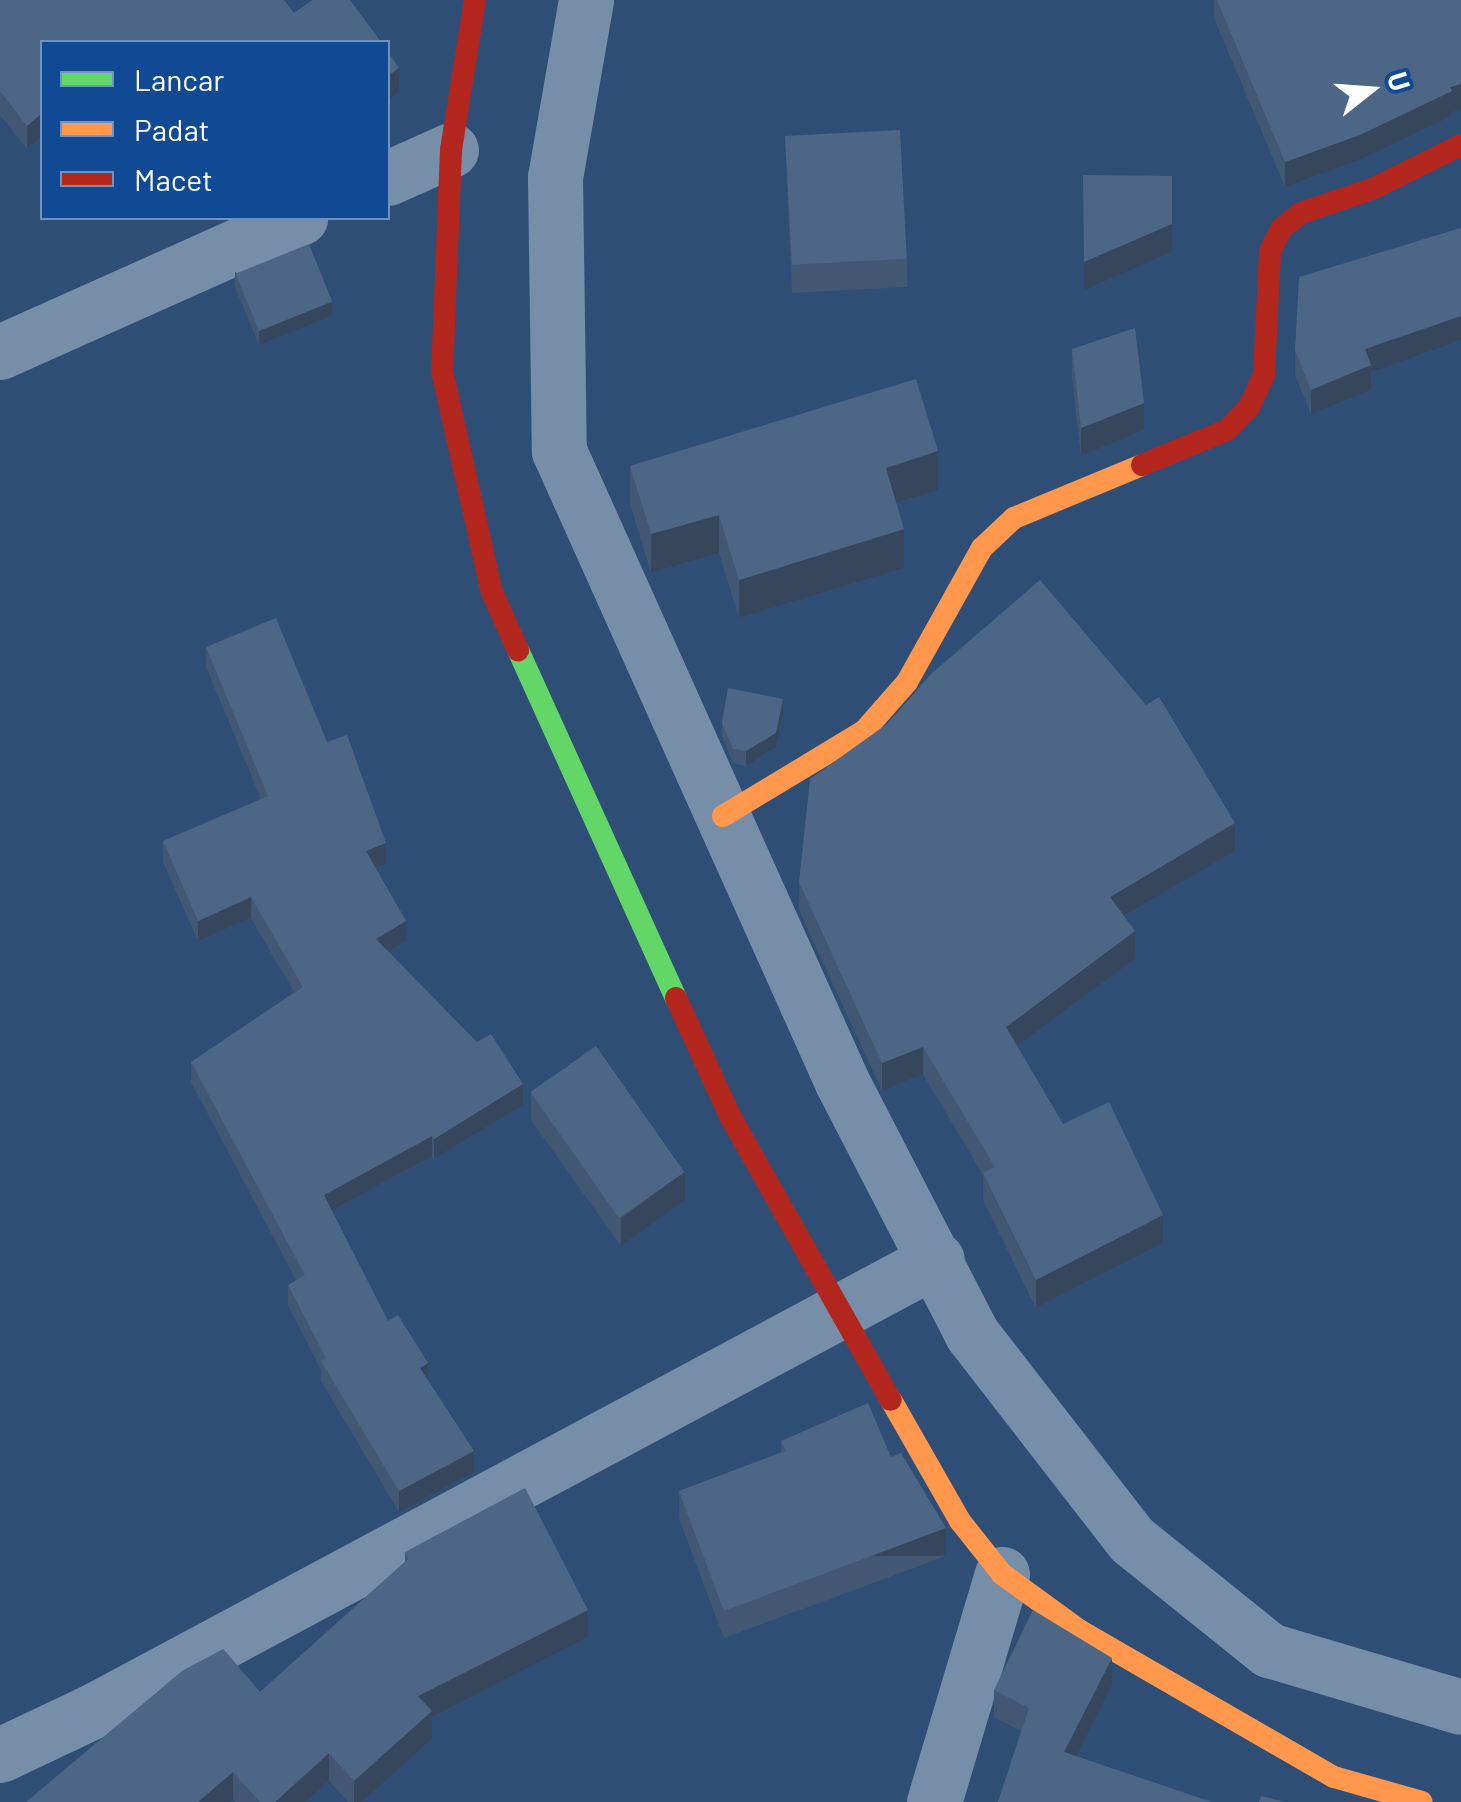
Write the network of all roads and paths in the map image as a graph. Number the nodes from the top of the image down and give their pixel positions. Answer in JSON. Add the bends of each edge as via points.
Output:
{"nodes":[{"id":1,"x":475,"y":0,"type":"edge"},
{"id":2,"x":586,"y":0,"type":"edge"},
{"id":3,"x":1461,"y":145,"type":"edge"},
{"id":4,"x":450,"y":150,"type":"junction"},
{"id":5,"x":390,"y":177,"type":"edge"},
{"id":6,"x":296,"y":220,"type":"edge"},
{"id":7,"x":0,"y":352,"type":"edge"},
{"id":8,"x":723,"y":816,"type":"junction"},
{"id":9,"x":892,"y":1284,"type":"junction"},
{"id":10,"x":1002,"y":1574,"type":"junction"},
{"id":11,"x":1461,"y":1707,"type":"edge"},
{"id":12,"x":0,"y":1754,"type":"edge"},
{"id":13,"x":934,"y":1802,"type":"edge"},
{"id":14,"x":1422,"y":1802,"type":"edge"}],
"edges":[{"from":1,"to":4,"type":"street"},
{"from":2,"to":8,"type":"street","via":[[555,176],[559,451]]},
{"from":3,"to":8,"type":"street","via":[[1372,190],[1301,212],[1281,229],[1270,251],[1264,375],[1238,419],[1190,448],[1014,518],[982,548],[907,682],[864,731]]},
{"from":4,"to":5,"type":"street"},
{"from":4,"to":9,"type":"street","via":[[442,371],[492,592],[730,1116]]},
{"from":6,"to":7,"type":"street"},
{"from":8,"to":9,"type":"street","via":[[842,1082]]},
{"from":9,"to":10,"type":"street","via":[[960,1521]]},
{"from":9,"to":11,"type":"street","via":[[972,1334],[1132,1540],[1269,1650]]},
{"from":9,"to":12,"type":"street","via":[[93,1711]]},
{"from":10,"to":13,"type":"street"},
{"from":10,"to":14,"type":"street","via":[[1079,1630],[1334,1777]]}]}
